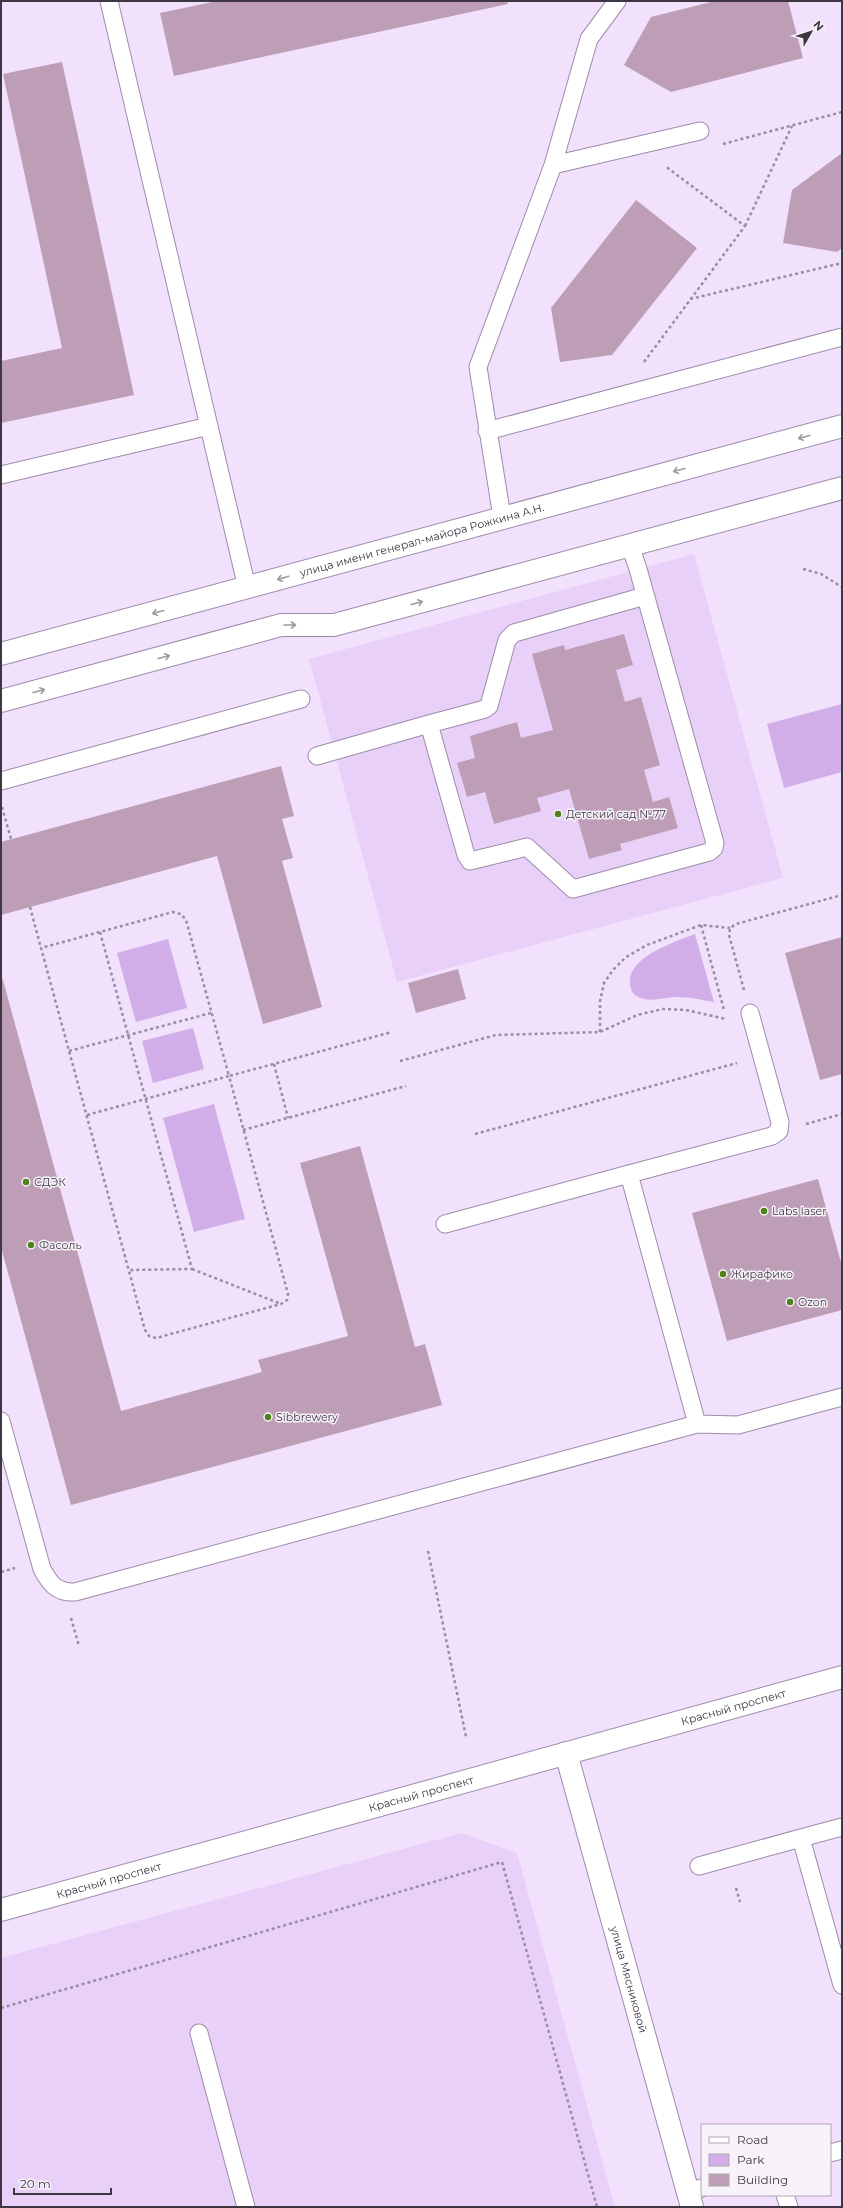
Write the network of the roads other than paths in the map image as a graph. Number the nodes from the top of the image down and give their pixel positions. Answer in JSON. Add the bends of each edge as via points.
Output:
{"nodes":[{"id":1,"x":109,"y":1,"type":"edge"},
{"id":2,"x":617,"y":1,"type":"edge"},
{"id":3,"x":700,"y":131,"type":"road end"},
{"id":4,"x":552,"y":165,"type":"junction"},
{"id":5,"x":842,"y":337,"type":"edge"},
{"id":6,"x":209,"y":426,"type":"junction"},
{"id":7,"x":842,"y":426,"type":"edge"},
{"id":8,"x":487,"y":431,"type":"junction"},
{"id":9,"x":1,"y":475,"type":"edge"},
{"id":10,"x":842,"y":488,"type":"edge"},
{"id":11,"x":502,"y":517,"type":"junction"},
{"id":12,"x":630,"y":545,"type":"junction"},
{"id":13,"x":247,"y":588,"type":"junction"},
{"id":14,"x":645,"y":596,"type":"junction"},
{"id":15,"x":1,"y":654,"type":"edge"},
{"id":16,"x":301,"y":699,"type":"dead end"},
{"id":17,"x":1,"y":701,"type":"edge"},
{"id":18,"x":429,"y":724,"type":"junction"},
{"id":19,"x":317,"y":756,"type":"dead end"},
{"id":20,"x":1,"y":781,"type":"edge"},
{"id":21,"x":750,"y":1013,"type":"road end"},
{"id":22,"x":629,"y":1174,"type":"junction"},
{"id":23,"x":444,"y":1224,"type":"dead end"},
{"id":24,"x":842,"y":1397,"type":"edge"},
{"id":25,"x":1,"y":1421,"type":"edge"},
{"id":26,"x":697,"y":1424,"type":"junction"},
{"id":27,"x":842,"y":1677,"type":"edge"},
{"id":28,"x":566,"y":1753,"type":"junction"},
{"id":29,"x":842,"y":1827,"type":"edge"},
{"id":30,"x":802,"y":1838,"type":"junction"},
{"id":31,"x":700,"y":1866,"type":"dead end"},
{"id":32,"x":1,"y":1910,"type":"edge"},
{"id":33,"x":842,"y":1986,"type":"edge"},
{"id":34,"x":199,"y":2033,"type":"dead end"},
{"id":35,"x":842,"y":2150,"type":"edge"},
{"id":36,"x":831,"y":2153,"type":"edge"},
{"id":37,"x":694,"y":2196,"type":"edge"},
{"id":38,"x":785,"y":2196,"type":"edge"},
{"id":39,"x":246,"y":2207,"type":"edge"},
{"id":40,"x":789,"y":2207,"type":"edge"}],
"edges":[{"from":1,"to":6,"type":"lane"},
{"from":2,"to":4,"type":"lane","via":[[589,40]]},
{"from":3,"to":4,"type":"lane"},
{"from":4,"to":8,"type":"lane","via":[[478,367]]},
{"from":5,"to":8,"type":"lane"},
{"from":6,"to":9,"type":"lane"},
{"from":6,"to":13,"type":"lane"},
{"from":7,"to":11,"type":"street","name":"улица имени генерал-майора Рожкина А.Н.","one_way":true},
{"from":8,"to":11,"type":"lane"},
{"from":10,"to":12,"type":"street"},
{"from":11,"to":13,"type":"street","name":"улица имени генерал-майора Рожкина А.Н.","one_way":true},
{"from":12,"to":14,"type":"lane"},
{"from":17,"to":12,"type":"street","one_way":true,"via":[[281,625],[334,625]]},
{"from":13,"to":15,"type":"street","name":"улица имени генерал-майора Рожкина А.Н.","one_way":true},
{"from":14,"to":18,"type":"lane","via":[[514,633],[507,640],[489,706]]},
{"from":14,"to":18,"type":"lane","via":[[715,843],[709,852],[573,889],[527,847],[470,861],[466,856]]},
{"from":16,"to":20,"type":"lane"},
{"from":18,"to":19,"type":"lane"},
{"from":21,"to":22,"type":"lane","via":[[780,1122],[779,1131],[772,1136]]},
{"from":22,"to":23,"type":"lane"},
{"from":22,"to":26,"type":"lane"},
{"from":24,"to":26,"type":"lane","via":[[738,1425]]},
{"from":25,"to":26,"type":"lane","via":[[42,1570],[57,1590],[66,1593]]},
{"from":27,"to":28,"type":"street","name":"Красный проспект"},
{"from":28,"to":32,"type":"street","name":"Красный проспект"},
{"from":28,"to":37,"type":"street","name":"улица Мясниковой"},
{"from":29,"to":30,"type":"lane"},
{"from":30,"to":31,"type":"lane"},
{"from":30,"to":33,"type":"lane"},
{"from":34,"to":39,"type":"lane"},
{"from":35,"to":36,"type":"lane"},
{"from":38,"to":40,"type":"lane"}]}
